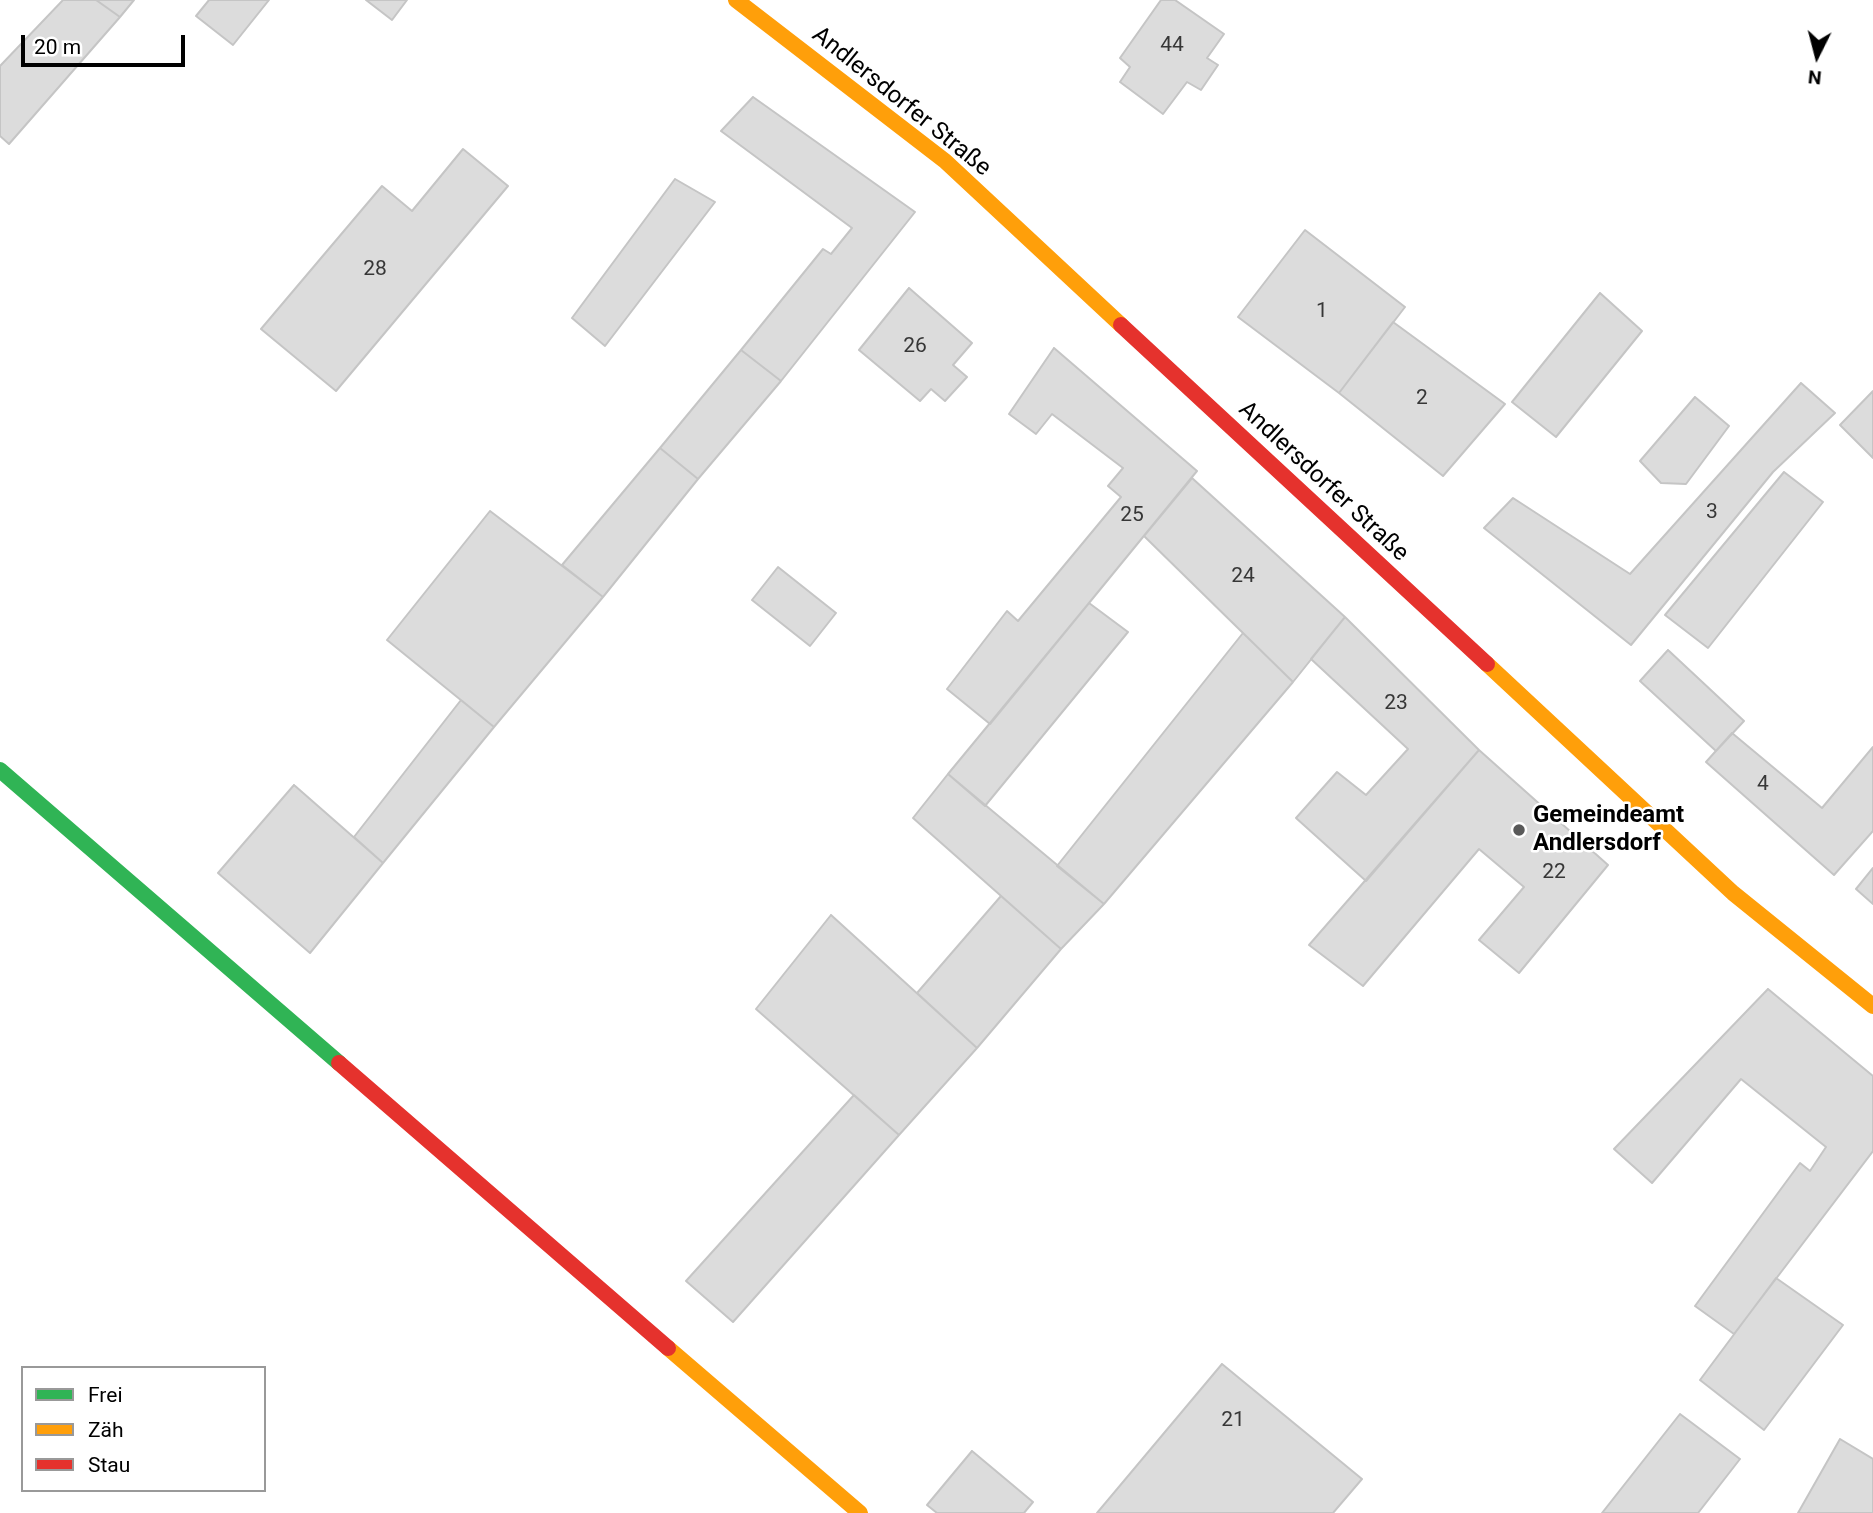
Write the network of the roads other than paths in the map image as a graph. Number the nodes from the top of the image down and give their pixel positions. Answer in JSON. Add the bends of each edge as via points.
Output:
{"nodes":[{"id":1,"x":736,"y":0,"type":"edge"},
{"id":2,"x":0,"y":770,"type":"edge"},
{"id":3,"x":1873,"y":1006,"type":"edge"},
{"id":4,"x":860,"y":1513,"type":"edge"}],
"edges":[{"from":1,"to":3,"type":"street","name":"Andlersdorfer Straße","via":[[945,161],[1732,893]]},
{"from":2,"to":4,"type":"street"}]}
